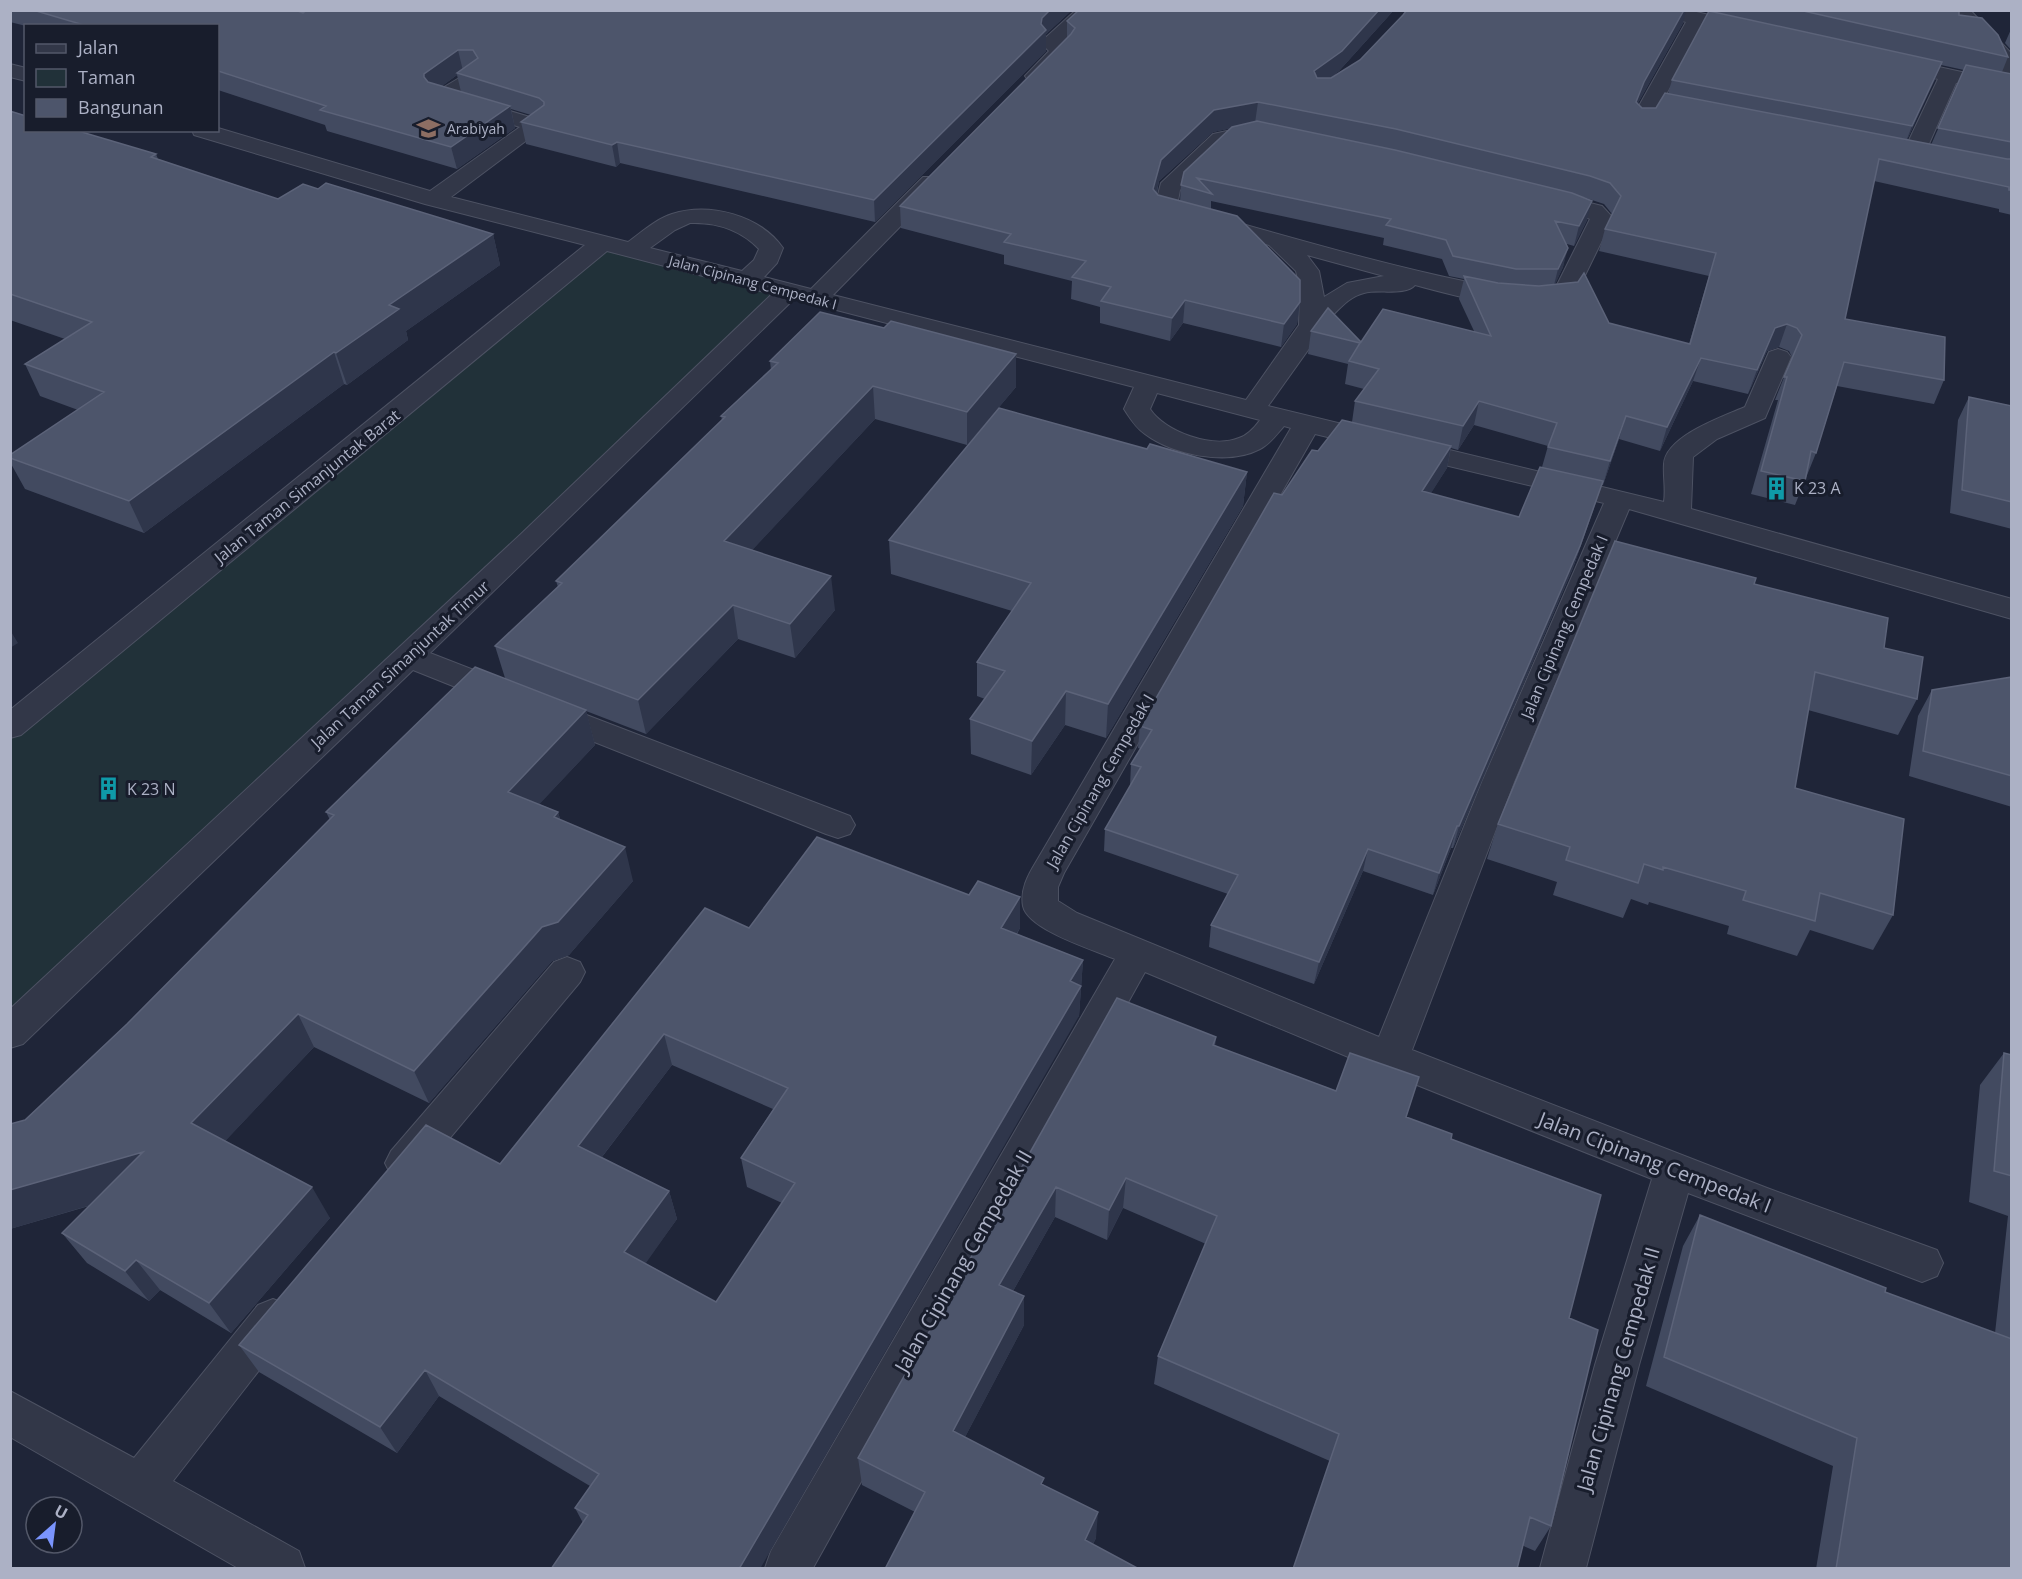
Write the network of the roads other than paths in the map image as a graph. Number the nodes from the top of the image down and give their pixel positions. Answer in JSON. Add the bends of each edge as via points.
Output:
{"nodes":[{"id":1,"x":1088,"y":10,"type":"edge"},
{"id":2,"x":1660,"y":10,"type":"edge"},
{"id":3,"x":1959,"y":10,"type":"edge"},
{"id":4,"x":1698,"y":18,"type":"junction"},
{"id":5,"x":1995,"y":21,"type":"dead end"},
{"id":6,"x":1769,"y":34,"type":"edge"},
{"id":7,"x":2000,"y":52,"type":"junction"},
{"id":8,"x":1870,"y":58,"type":"edge"},
{"id":9,"x":1949,"y":75,"type":"junction"},
{"id":10,"x":471,"y":77,"type":"edge"},
{"id":11,"x":2012,"y":79,"type":"edge"},
{"id":12,"x":2012,"y":89,"type":"edge"},
{"id":13,"x":1017,"y":94,"type":"edge"},
{"id":14,"x":1650,"y":104,"type":"junction"},
{"id":15,"x":1716,"y":116,"type":"edge"},
{"id":16,"x":1643,"y":124,"type":"edge"},
{"id":17,"x":209,"y":132,"type":"edge"},
{"id":18,"x":1889,"y":150,"type":"edge"},
{"id":19,"x":1913,"y":155,"type":"junction"},
{"id":20,"x":1934,"y":159,"type":"edge"},
{"id":21,"x":943,"y":170,"type":"edge"},
{"id":22,"x":433,"y":199,"type":"junction"},
{"id":23,"x":603,"y":242,"type":"junction"},
{"id":24,"x":1277,"y":242,"type":"junction"},
{"id":25,"x":633,"y":250,"type":"junction"},
{"id":26,"x":746,"y":281,"type":"junction"},
{"id":27,"x":1433,"y":282,"type":"junction"},
{"id":28,"x":802,"y":296,"type":"junction"},
{"id":29,"x":1311,"y":328,"type":"junction"},
{"id":30,"x":1778,"y":357,"type":"dead end"},
{"id":31,"x":1149,"y":383,"type":"junction"},
{"id":32,"x":1279,"y":416,"type":"junction"},
{"id":33,"x":1620,"y":498,"type":"junction"},
{"id":34,"x":1677,"y":514,"type":"junction"},
{"id":35,"x":2012,"y":609,"type":"edge"},
{"id":36,"x":408,"y":656,"type":"junction"},
{"id":37,"x":10,"y":727,"type":"edge"},
{"id":38,"x":838,"y":825,"type":"dead end"},
{"id":39,"x":1137,"y":953,"type":"junction"},
{"id":40,"x":567,"y":972,"type":"dead end"},
{"id":41,"x":10,"y":1033,"type":"edge"},
{"id":42,"x":1390,"y":1058,"type":"junction"},
{"id":43,"x":1675,"y":1170,"type":"junction"},
{"id":44,"x":382,"y":1191,"type":"edge"},
{"id":45,"x":1922,"y":1263,"type":"dead end"},
{"id":46,"x":297,"y":1291,"type":"edge"},
{"id":47,"x":10,"y":1412,"type":"edge"},
{"id":48,"x":141,"y":1487,"type":"junction"},
{"id":49,"x":282,"y":1569,"type":"edge"},
{"id":50,"x":788,"y":1569,"type":"edge"},
{"id":51,"x":1563,"y":1569,"type":"edge"}],
"edges":[{"from":1,"to":13,"type":"street","via":[[1053,39],[1053,45],[1062,49]]},
{"from":2,"to":4,"type":"street"},
{"from":3,"to":7,"type":"street"},
{"from":4,"to":6,"type":"street"},
{"from":4,"to":14,"type":"street"},
{"from":5,"to":7,"type":"street"},
{"from":7,"to":11,"type":"street"},
{"from":8,"to":9,"type":"street"},
{"from":9,"to":12,"type":"street"},
{"from":9,"to":19,"type":"street"},
{"from":10,"to":22,"type":"street","via":[[441,97],[536,125]]},
{"from":14,"to":15,"type":"street"},
{"from":14,"to":16,"type":"street"},
{"from":17,"to":22,"type":"street","name":"Jalan Cipinang Cempedak I"},
{"from":18,"to":19,"type":"street"},
{"from":19,"to":20,"type":"street"},
{"from":21,"to":28,"type":"street","name":"Jalan Taman Simanjuntak Timur"},
{"from":22,"to":23,"type":"street","name":"Jalan Cipinang Cempedak I"},
{"from":23,"to":25,"type":"street","name":"Jalan Cipinang Cempedak I"},
{"from":23,"to":37,"type":"street","name":"Jalan Taman Simanjuntak Barat"},
{"from":24,"to":27,"type":"street"},
{"from":24,"to":27,"type":"street","via":[[1170,213],[1164,204],[1169,188],[1221,140],[1255,131],[1553,199],[1594,211],[1602,218],[1563,297],[1522,300]]},
{"from":24,"to":29,"type":"street","via":[[1308,267]]},
{"from":25,"to":26,"type":"street","name":"Jalan Cipinang Cempedak I"},
{"from":25,"to":26,"type":"street","via":[[681,218],[704,216],[729,221],[758,235],[771,248],[765,263]]},
{"from":26,"to":28,"type":"street","name":"Jalan Cipinang Cempedak I"},
{"from":27,"to":29,"type":"street","via":[[1367,285],[1347,291],[1326,307]]},
{"from":28,"to":31,"type":"street","name":"Jalan Cipinang Cempedak I"},
{"from":28,"to":36,"type":"street","name":"Jalan Taman Simanjuntak Timur"},
{"from":29,"to":32,"type":"street"},
{"from":30,"to":34,"type":"street","via":[[1756,412],[1708,433],[1680,454]]},
{"from":31,"to":32,"type":"street","name":"Jalan Cipinang Cempedak I"},
{"from":31,"to":32,"type":"street","via":[[1137,409],[1141,418],[1181,441],[1211,448],[1243,447],[1256,442]]},
{"from":32,"to":33,"type":"street","name":"Jalan Cipinang Cempedak I"},
{"from":32,"to":39,"type":"street","name":"Jalan Cipinang Cempedak I","via":[[1041,887],[1041,907],[1064,923]]},
{"from":33,"to":34,"type":"street","name":"Jalan Cipinang Cempedak I"},
{"from":33,"to":42,"type":"street","name":"Jalan Cipinang Cempedak I","via":[[1498,782]]},
{"from":34,"to":35,"type":"street","name":"Jalan Cipinang Cempedak I"},
{"from":36,"to":38,"type":"street"},
{"from":36,"to":41,"type":"street","name":"Jalan Taman Simanjuntak Timur"},
{"from":39,"to":42,"type":"street","name":"Jalan Cipinang Cempedak I"},
{"from":39,"to":50,"type":"street","name":"Jalan Cipinang Cempedak II"},
{"from":40,"to":44,"type":"street"},
{"from":42,"to":43,"type":"street","name":"Jalan Cipinang Cempedak I"},
{"from":43,"to":45,"type":"street","name":"Jalan Cipinang Cempedak I"},
{"from":43,"to":51,"type":"street","name":"Jalan Cipinang Cempedak II","via":[[1617,1365]]},
{"from":46,"to":48,"type":"street","via":[[235,1364]]},
{"from":47,"to":48,"type":"street"},
{"from":48,"to":49,"type":"street"}]}
